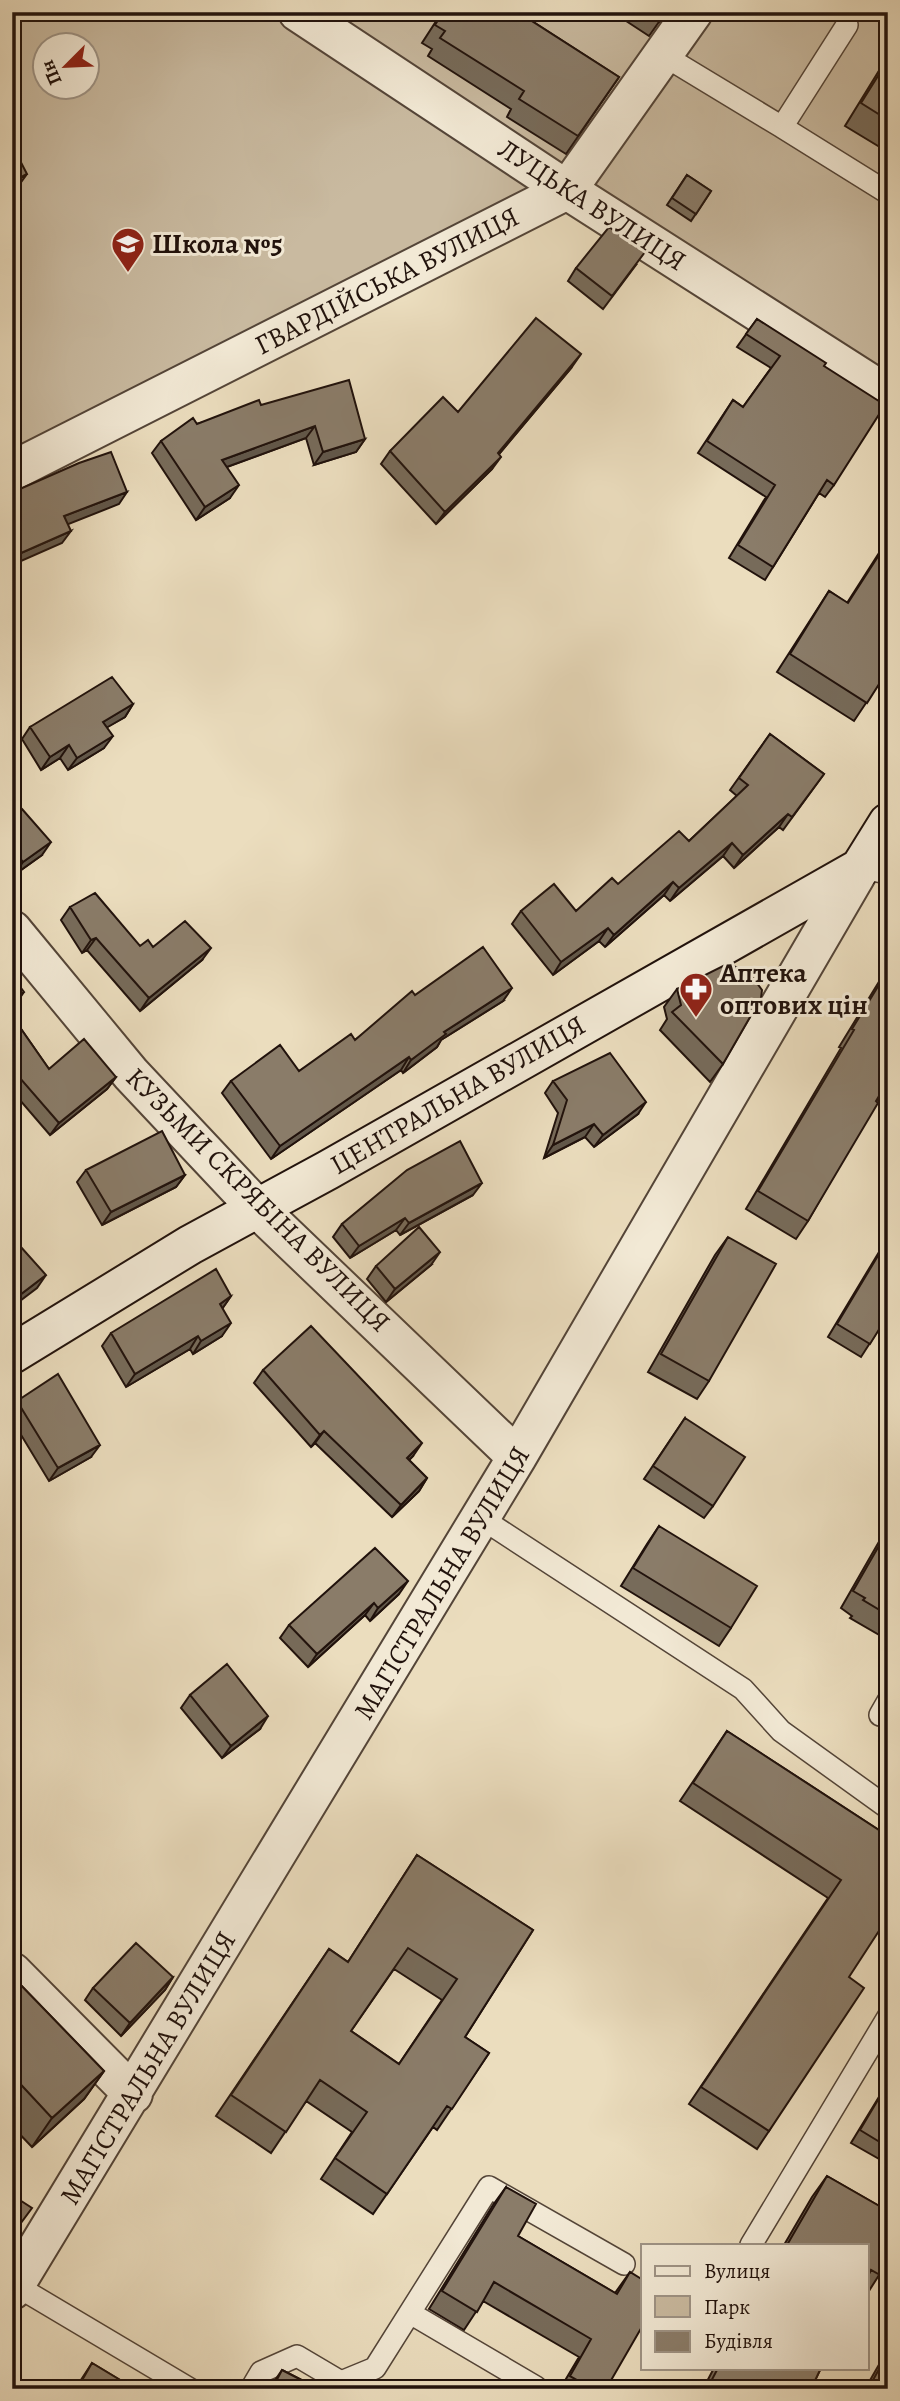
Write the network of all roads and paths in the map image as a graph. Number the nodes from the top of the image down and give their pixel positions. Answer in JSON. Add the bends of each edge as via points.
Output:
{"nodes":[{"id":1,"x":298,"y":12,"type":"edge"},
{"id":2,"x":693,"y":12,"type":"edge"},
{"id":3,"x":847,"y":25,"type":"dead end"},
{"id":4,"x":663,"y":55,"type":"junction"},
{"id":5,"x":782,"y":127,"type":"junction"},
{"id":6,"x":567,"y":190,"type":"junction"},
{"id":7,"x":888,"y":193,"type":"edge"},
{"id":8,"x":888,"y":395,"type":"edge"},
{"id":9,"x":12,"y":471,"type":"edge"},
{"id":10,"x":888,"y":823,"type":"edge"},
{"id":11,"x":874,"y":871,"type":"edge"},
{"id":12,"x":12,"y":930,"type":"edge"},
{"id":13,"x":257,"y":1208,"type":"junction"},
{"id":14,"x":12,"y":1354,"type":"edge"},
{"id":15,"x":517,"y":1457,"type":"junction"},
{"id":16,"x":481,"y":1518,"type":"junction"},
{"id":17,"x":888,"y":1808,"type":"edge"},
{"id":18,"x":12,"y":1972,"type":"edge"},
{"id":19,"x":888,"y":2017,"type":"edge"},
{"id":20,"x":133,"y":2094,"type":"junction"},
{"id":21,"x":752,"y":2244,"type":"edge"},
{"id":22,"x":624,"y":2264,"type":"dead end"},
{"id":23,"x":14,"y":2288,"type":"edge"},
{"id":24,"x":410,"y":2313,"type":"junction"},
{"id":25,"x":536,"y":2387,"type":"edge"},
{"id":26,"x":190,"y":2389,"type":"edge"},
{"id":27,"x":251,"y":2389,"type":"edge"}],
"edges":[{"from":1,"to":6,"type":"street","name":"ЛУЦЬКА ВУЛИЦЯ"},
{"from":2,"to":4,"type":"street","name":"ГВАРДІЙСЬКА ВУЛИЦЯ"},
{"from":3,"to":5,"type":"lane"},
{"from":4,"to":5,"type":"lane"},
{"from":4,"to":6,"type":"street","name":"ГВАРДІЙСЬКА ВУЛИЦЯ"},
{"from":5,"to":7,"type":"lane"},
{"from":6,"to":8,"type":"street","name":"ЛУЦЬКА ВУЛИЦЯ"},
{"from":6,"to":9,"type":"street","name":"ГВАРДІЙСЬКА ВУЛИЦЯ"},
{"from":10,"to":11,"type":"street","name":"ЦЕНТРАЛЬНА ВУЛИЦЯ"},
{"from":11,"to":13,"type":"street","name":"ЦЕНТРАЛЬНА ВУЛИЦЯ"},
{"from":11,"to":15,"type":"street","name":"МАГІСТРАЛЬНА ВУЛИЦЯ","via":[[776,1017]]},
{"from":12,"to":13,"type":"street","name":"КУЗЬМИ СКРЯБІНА ВУЛИЦЯ","via":[[131,1074]]},
{"from":13,"to":14,"type":"street","name":"ЦЕНТРАЛЬНА ВУЛИЦЯ"},
{"from":13,"to":15,"type":"street","name":"КУЗЬМИ СКРЯБІНА ВУЛИЦЯ"},
{"from":15,"to":16,"type":"street","name":"МАГІСТРАЛЬНА ВУЛИЦЯ"},
{"from":16,"to":17,"type":"lane","via":[[743,1689],[781,1731]]},
{"from":16,"to":20,"type":"street","name":"МАГІСТРАЛЬНА ВУЛИЦЯ"},
{"from":18,"to":20,"type":"street"},
{"from":19,"to":21,"type":"lane"},
{"from":20,"to":23,"type":"street","name":"МАГІСТРАЛЬНА ВУЛИЦЯ"},
{"from":22,"to":24,"type":"lane","via":[[489,2187]]},
{"from":23,"to":26,"type":"lane"},
{"from":24,"to":25,"type":"lane"},
{"from":24,"to":27,"type":"lane","via":[[375,2368],[341,2382],[297,2356],[261,2372]]}]}
